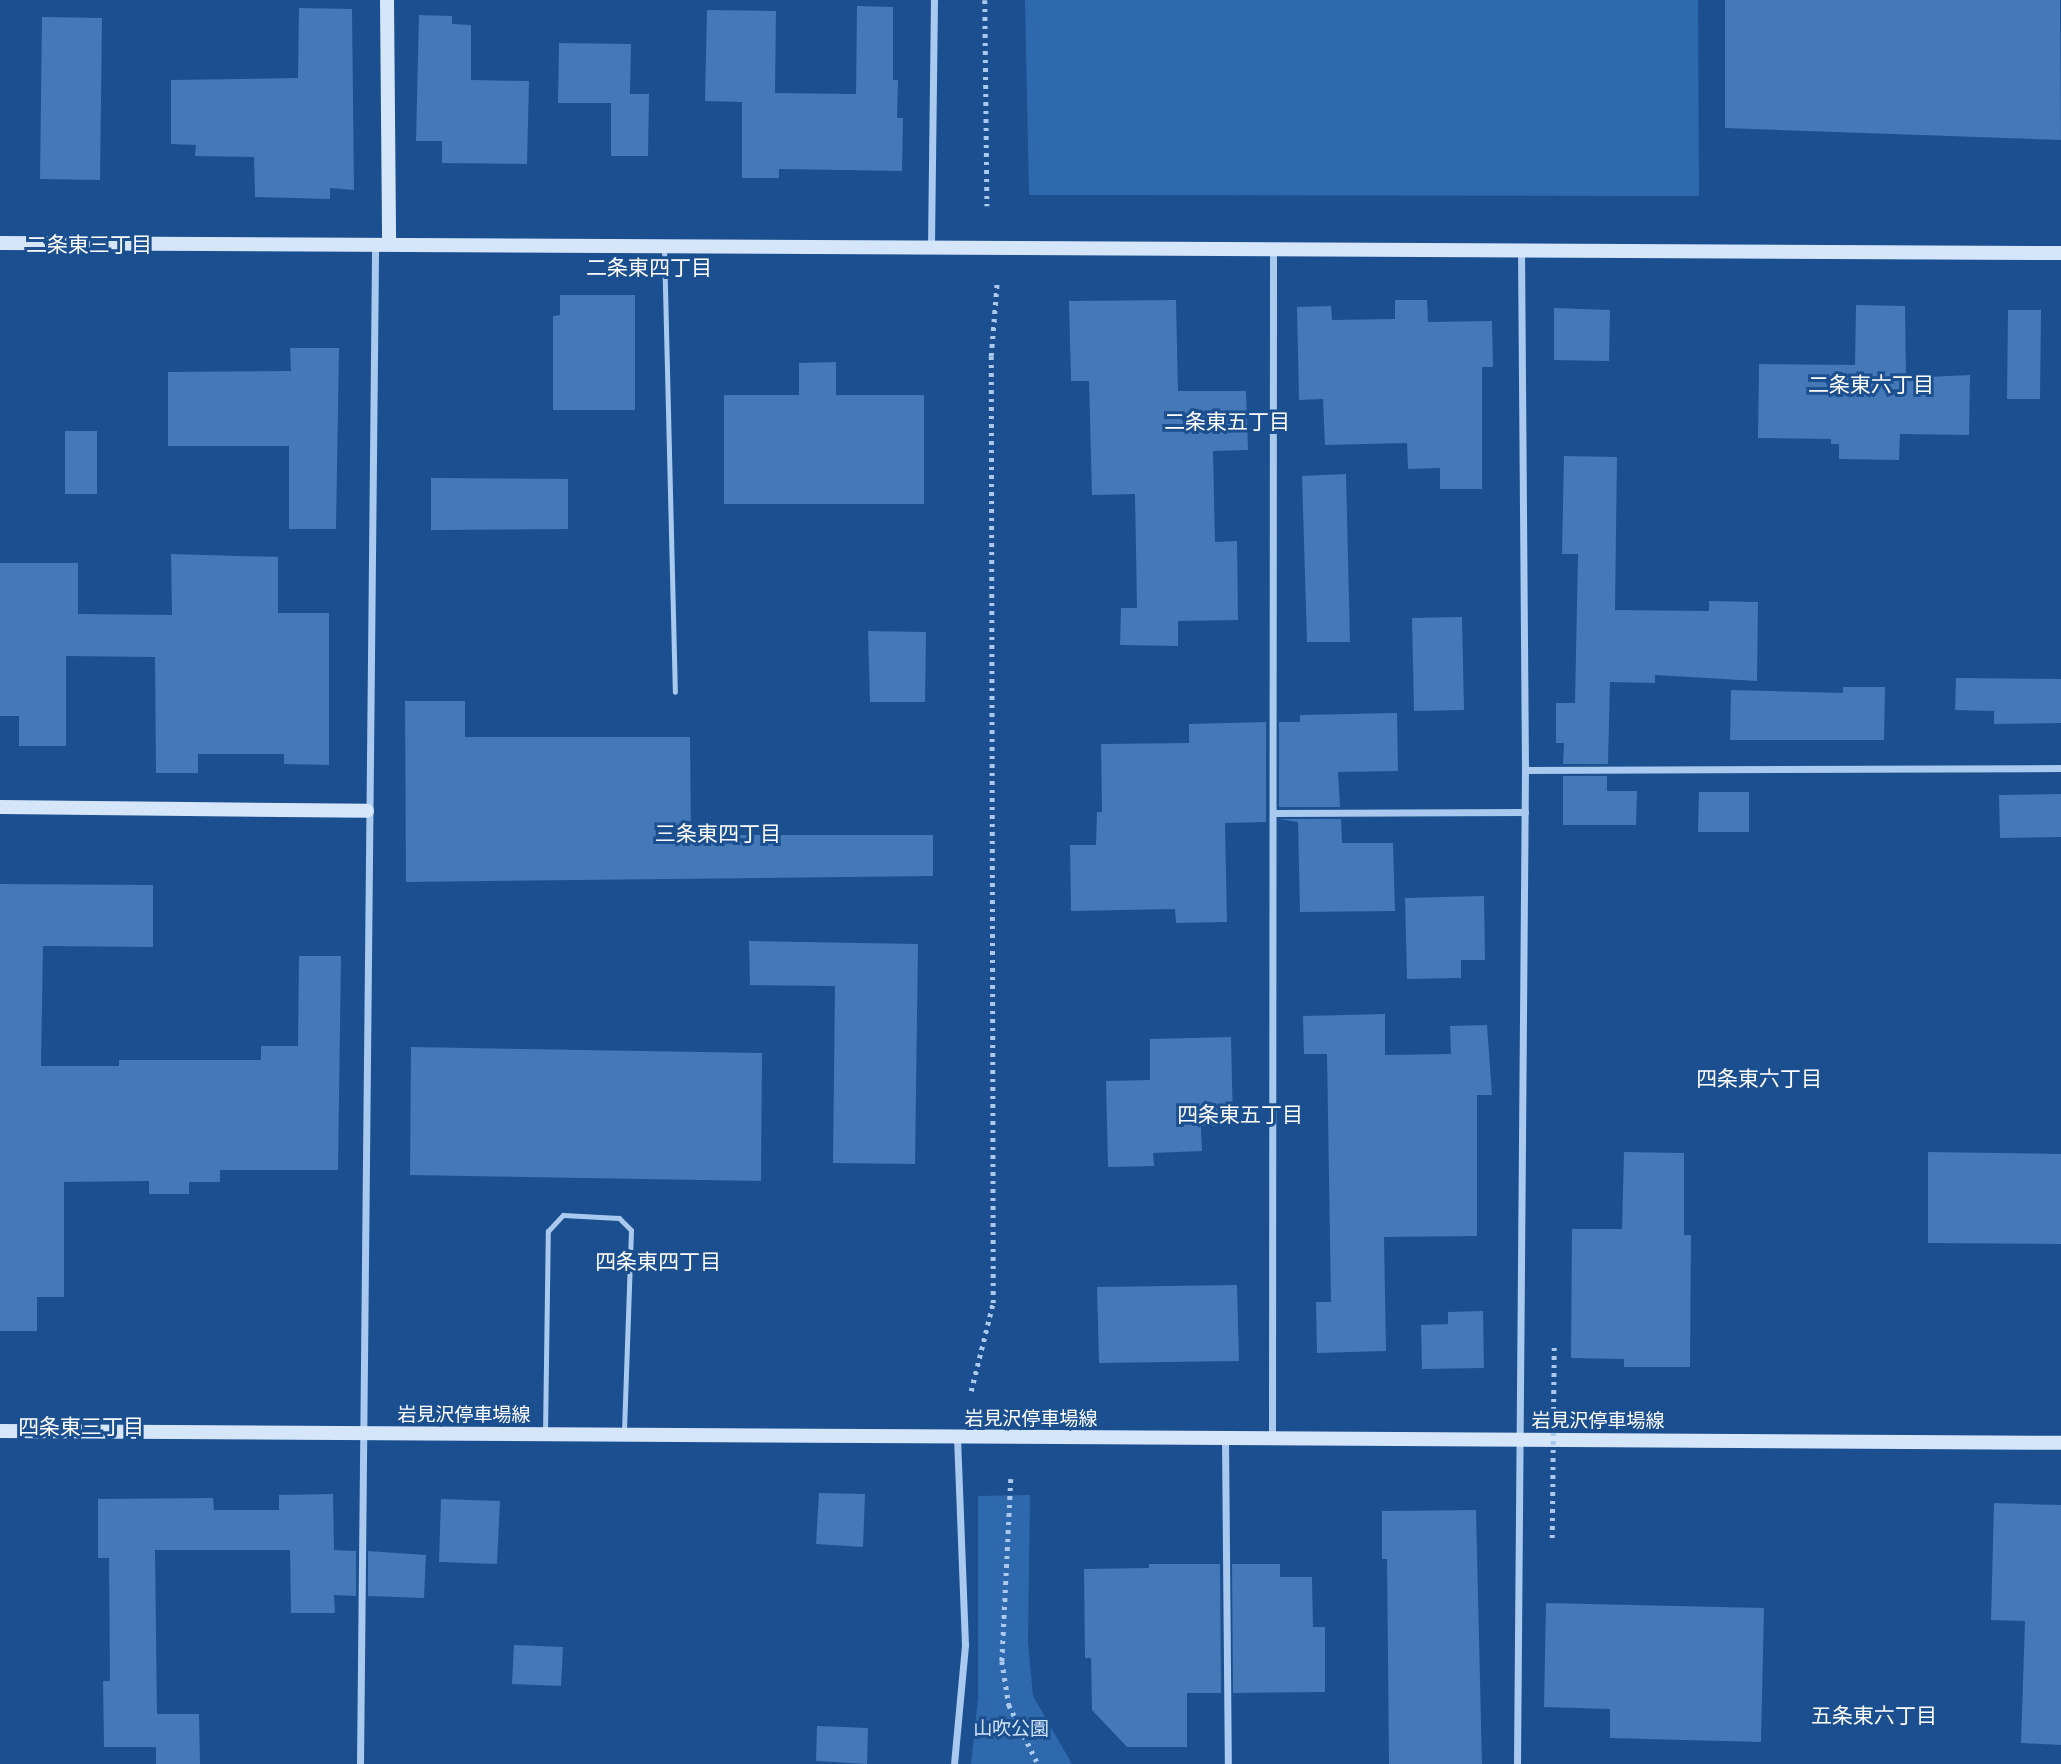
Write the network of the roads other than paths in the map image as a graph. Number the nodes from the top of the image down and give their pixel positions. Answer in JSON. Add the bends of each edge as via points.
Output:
{"nodes":[{"id":1,"x":387,"y":0,"type":"edge"},
{"id":2,"x":934,"y":0,"type":"edge"},
{"id":3,"x":0,"y":243,"type":"edge"},
{"id":4,"x":382,"y":243,"type":"junction"},
{"id":5,"x":664,"y":244,"type":"junction"},
{"id":6,"x":931,"y":245,"type":"junction"},
{"id":7,"x":1273,"y":249,"type":"junction"},
{"id":8,"x":1521,"y":252,"type":"junction"},
{"id":9,"x":2061,"y":253,"type":"edge"},
{"id":10,"x":676,"y":692,"type":"dead end"},
{"id":11,"x":2061,"y":768,"type":"edge"},
{"id":12,"x":1525,"y":770,"type":"junction"},
{"id":13,"x":0,"y":807,"type":"edge"},
{"id":14,"x":367,"y":811,"type":"junction"},
{"id":15,"x":1525,"y":812,"type":"junction"},
{"id":16,"x":1273,"y":813,"type":"junction"},
{"id":17,"x":0,"y":1431,"type":"edge"},
{"id":18,"x":361,"y":1433,"type":"junction"},
{"id":19,"x":545,"y":1434,"type":"junction"},
{"id":20,"x":624,"y":1434,"type":"junction"},
{"id":21,"x":957,"y":1436,"type":"junction"},
{"id":22,"x":1225,"y":1438,"type":"junction"},
{"id":23,"x":1272,"y":1438,"type":"junction"},
{"id":24,"x":1519,"y":1438,"type":"junction"},
{"id":25,"x":2061,"y":1443,"type":"edge"},
{"id":26,"x":360,"y":1764,"type":"edge"},
{"id":27,"x":954,"y":1764,"type":"edge"},
{"id":28,"x":1228,"y":1764,"type":"edge"},
{"id":29,"x":1517,"y":1764,"type":"edge"}],
"edges":[{"from":1,"to":4,"type":"street"},
{"from":2,"to":6,"type":"street"},
{"from":3,"to":4,"type":"street"},
{"from":4,"to":5,"type":"street"},
{"from":4,"to":14,"type":"street"},
{"from":5,"to":6,"type":"street"},
{"from":5,"to":10,"type":"lane"},
{"from":6,"to":7,"type":"street"},
{"from":7,"to":8,"type":"street"},
{"from":7,"to":16,"type":"street"},
{"from":8,"to":9,"type":"street"},
{"from":8,"to":12,"type":"street"},
{"from":11,"to":12,"type":"street"},
{"from":12,"to":15,"type":"street"},
{"from":13,"to":14,"type":"street"},
{"from":14,"to":18,"type":"street"},
{"from":15,"to":16,"type":"street"},
{"from":15,"to":24,"type":"street"},
{"from":16,"to":23,"type":"street"},
{"from":17,"to":18,"type":"street","name":"岩見沢停車場線"},
{"from":18,"to":19,"type":"street","name":"岩見沢停車場線"},
{"from":18,"to":26,"type":"street"},
{"from":19,"to":20,"type":"street","name":"岩見沢停車場線"},
{"from":19,"to":20,"type":"lane","via":[[548,1231],[563,1215],[619,1217],[631,1230]]},
{"from":20,"to":21,"type":"street","name":"岩見沢停車場線"},
{"from":21,"to":22,"type":"street","name":"岩見沢停車場線"},
{"from":21,"to":27,"type":"street","via":[[965,1645]]},
{"from":22,"to":23,"type":"street","name":"岩見沢停車場線"},
{"from":22,"to":28,"type":"street"},
{"from":23,"to":24,"type":"street","name":"岩見沢停車場線"},
{"from":24,"to":25,"type":"street","name":"岩見沢停車場線"},
{"from":24,"to":29,"type":"street"}]}
